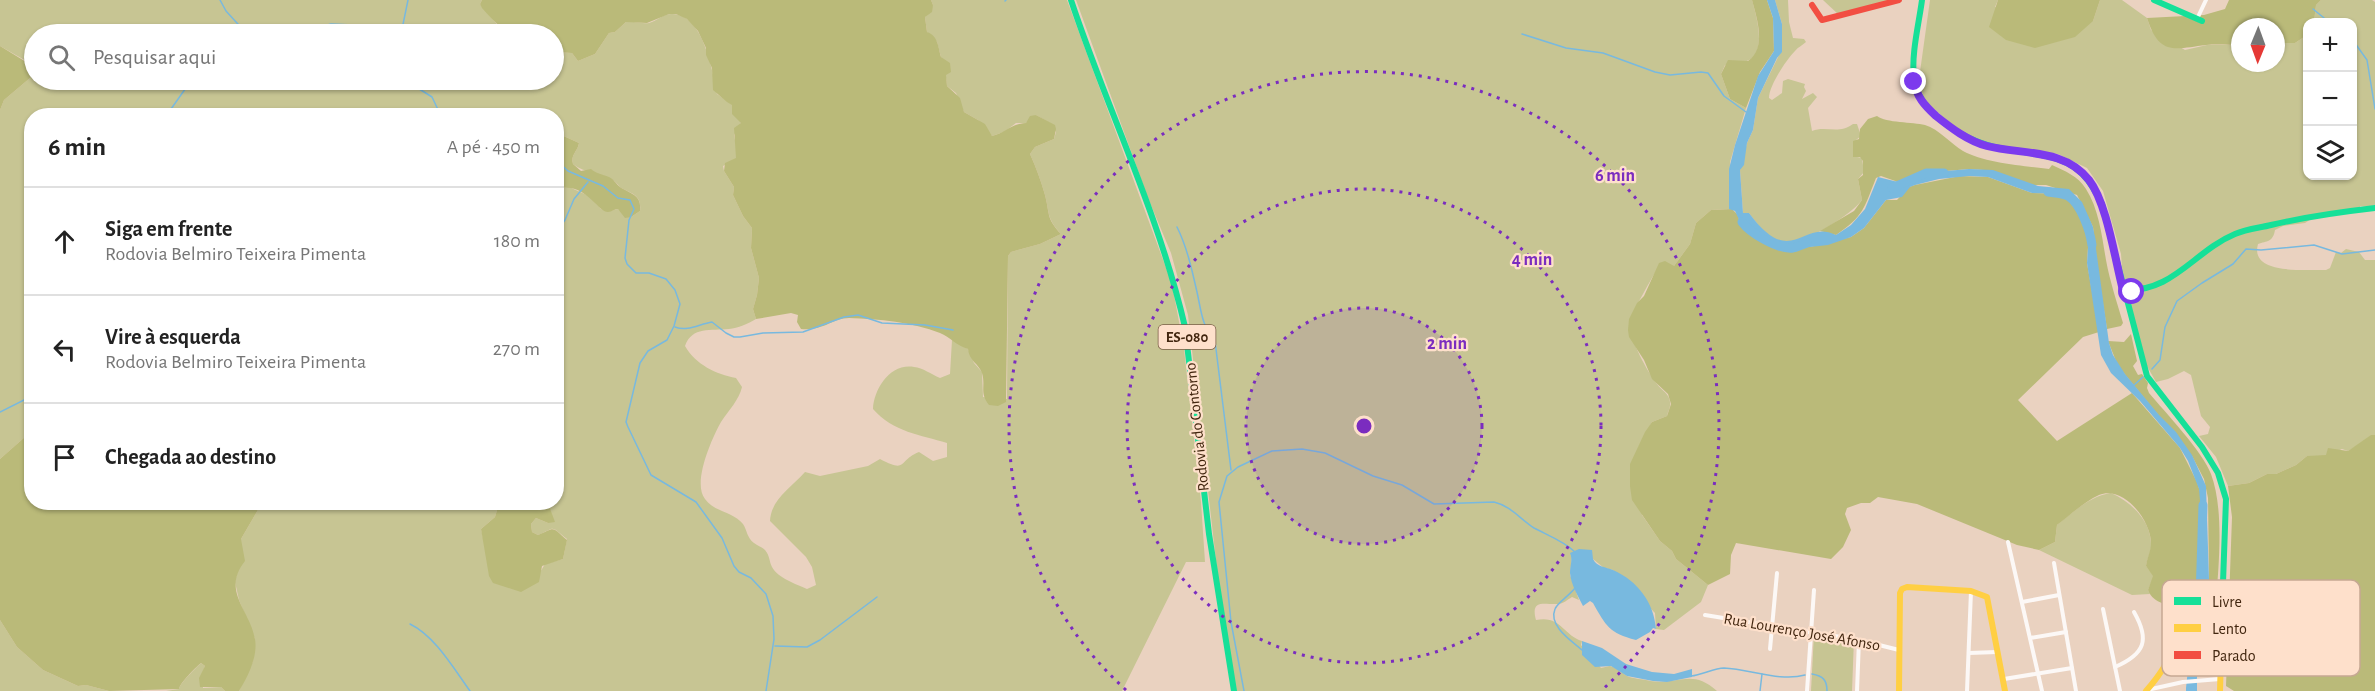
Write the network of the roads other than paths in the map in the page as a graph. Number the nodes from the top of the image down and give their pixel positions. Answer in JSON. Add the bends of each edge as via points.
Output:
{"nodes":[{"id":1,"x":1071,"y":0,"type":"edge"},
{"id":2,"x":1899,"y":0,"type":"edge"},
{"id":3,"x":1922,"y":0,"type":"edge"},
{"id":4,"x":2206,"y":0,"type":"edge"},
{"id":5,"x":2158,"y":1,"type":"edge"},
{"id":6,"x":1812,"y":5,"type":"dead end"},
{"id":7,"x":2199,"y":20,"type":"joint"},
{"id":8,"x":2375,"y":208,"type":"edge"},
{"id":9,"x":2123,"y":290,"type":"junction"},
{"id":10,"x":2008,"y":542,"type":"dead end"},
{"id":11,"x":2054,"y":563,"type":"dead end"},
{"id":12,"x":1777,"y":573,"type":"dead end"},
{"id":13,"x":2224,"y":580,"type":"edge"},
{"id":14,"x":1814,"y":590,"type":"dead end"},
{"id":15,"x":1971,"y":591,"type":"junction"},
{"id":16,"x":2059,"y":595,"type":"junction"},
{"id":17,"x":2022,"y":602,"type":"junction"},
{"id":18,"x":2103,"y":609,"type":"dead end"},
{"id":19,"x":2134,"y":612,"type":"dead end"},
{"id":20,"x":1705,"y":615,"type":"dead end"},
{"id":21,"x":1772,"y":626,"type":"junction"},
{"id":22,"x":2066,"y":632,"type":"junction"},
{"id":23,"x":1812,"y":633,"type":"junction"},
{"id":24,"x":2030,"y":638,"type":"junction"},
{"id":25,"x":1859,"y":640,"type":"junction"},
{"id":26,"x":1770,"y":649,"type":"dead end"},
{"id":27,"x":1899,"y":650,"type":"junction"},
{"id":28,"x":1997,"y":652,"type":"junction"},
{"id":29,"x":1969,"y":653,"type":"junction"},
{"id":30,"x":2115,"y":667,"type":"junction"},
{"id":31,"x":2072,"y":668,"type":"junction"},
{"id":32,"x":2162,"y":672,"type":"edge"},
{"id":33,"x":2038,"y":673,"type":"junction"},
{"id":34,"x":2220,"y":676,"type":"edge"},
{"id":35,"x":2004,"y":679,"type":"junction"},
{"id":36,"x":2220,"y":679,"type":"junction"},
{"id":37,"x":2156,"y":690,"type":"edge"},
{"id":38,"x":1234,"y":691,"type":"edge"},
{"id":39,"x":1807,"y":691,"type":"edge"},
{"id":40,"x":1857,"y":691,"type":"edge"},
{"id":41,"x":1899,"y":691,"type":"edge"},
{"id":42,"x":1967,"y":691,"type":"edge"},
{"id":43,"x":2005,"y":691,"type":"edge"},
{"id":44,"x":2043,"y":691,"type":"edge"},
{"id":45,"x":2076,"y":691,"type":"edge"},
{"id":46,"x":2120,"y":691,"type":"edge"},
{"id":47,"x":2145,"y":691,"type":"edge"},
{"id":48,"x":2220,"y":691,"type":"edge"}],
"edges":[{"from":1,"to":38,"type":"main road","name":"Rodovia do Contorno","number":"ES-080","via":[[1180,301],[1218,600]]},
{"from":2,"to":6,"type":"main road","via":[[1822,20]]},
{"from":3,"to":9,"type":"main road","via":[[1913,71],[1919,98],[1947,126],[1967,138],[2054,157],[2081,172],[2102,204]]},
{"from":4,"to":7,"type":"street"},
{"from":5,"to":7,"type":"main road"},
{"from":8,"to":9,"type":"main road","via":[[2315,215],[2246,231],[2216,244],[2158,285],[2132,292]]},
{"from":9,"to":13,"type":"main road","via":[[2146,376],[2202,447],[2224,488]]},
{"from":10,"to":17,"type":"street"},
{"from":11,"to":16,"type":"street"},
{"from":12,"to":21,"type":"street"},
{"from":14,"to":23,"type":"street"},
{"from":15,"to":27,"type":"main road","via":[[1902,589]]},
{"from":15,"to":28,"type":"main road","via":[[1985,594],[1988,599]]},
{"from":15,"to":29,"type":"street"},
{"from":16,"to":17,"type":"street"},
{"from":16,"to":22,"type":"street"},
{"from":17,"to":24,"type":"street"},
{"from":18,"to":30,"type":"street"},
{"from":19,"to":30,"type":"street","via":[[2143,628],[2142,645],[2134,657]]},
{"from":20,"to":21,"type":"street","name":"Rua Lourenço José Afonso"},
{"from":21,"to":23,"type":"street","name":"Rua Lourenço José Afonso"},
{"from":21,"to":26,"type":"street"},
{"from":22,"to":24,"type":"street"},
{"from":22,"to":31,"type":"street"},
{"from":23,"to":25,"type":"street","name":"Rua Lourenço José Afonso"},
{"from":23,"to":39,"type":"street"},
{"from":24,"to":33,"type":"street"},
{"from":25,"to":27,"type":"street","name":"Rua Lourenço José Afonso"},
{"from":25,"to":40,"type":"street"},
{"from":27,"to":41,"type":"main road"},
{"from":28,"to":29,"type":"street"},
{"from":28,"to":35,"type":"main road"},
{"from":29,"to":42,"type":"street"},
{"from":30,"to":46,"type":"street"},
{"from":31,"to":33,"type":"street"},
{"from":31,"to":45,"type":"street"},
{"from":32,"to":47,"type":"main road"},
{"from":33,"to":35,"type":"street"},
{"from":33,"to":44,"type":"street"},
{"from":34,"to":36,"type":"main road"},
{"from":35,"to":43,"type":"main road"},
{"from":36,"to":37,"type":"street","via":[[2183,682]]},
{"from":36,"to":48,"type":"main road"},
{"from":37,"to":47,"type":"street"}]}
